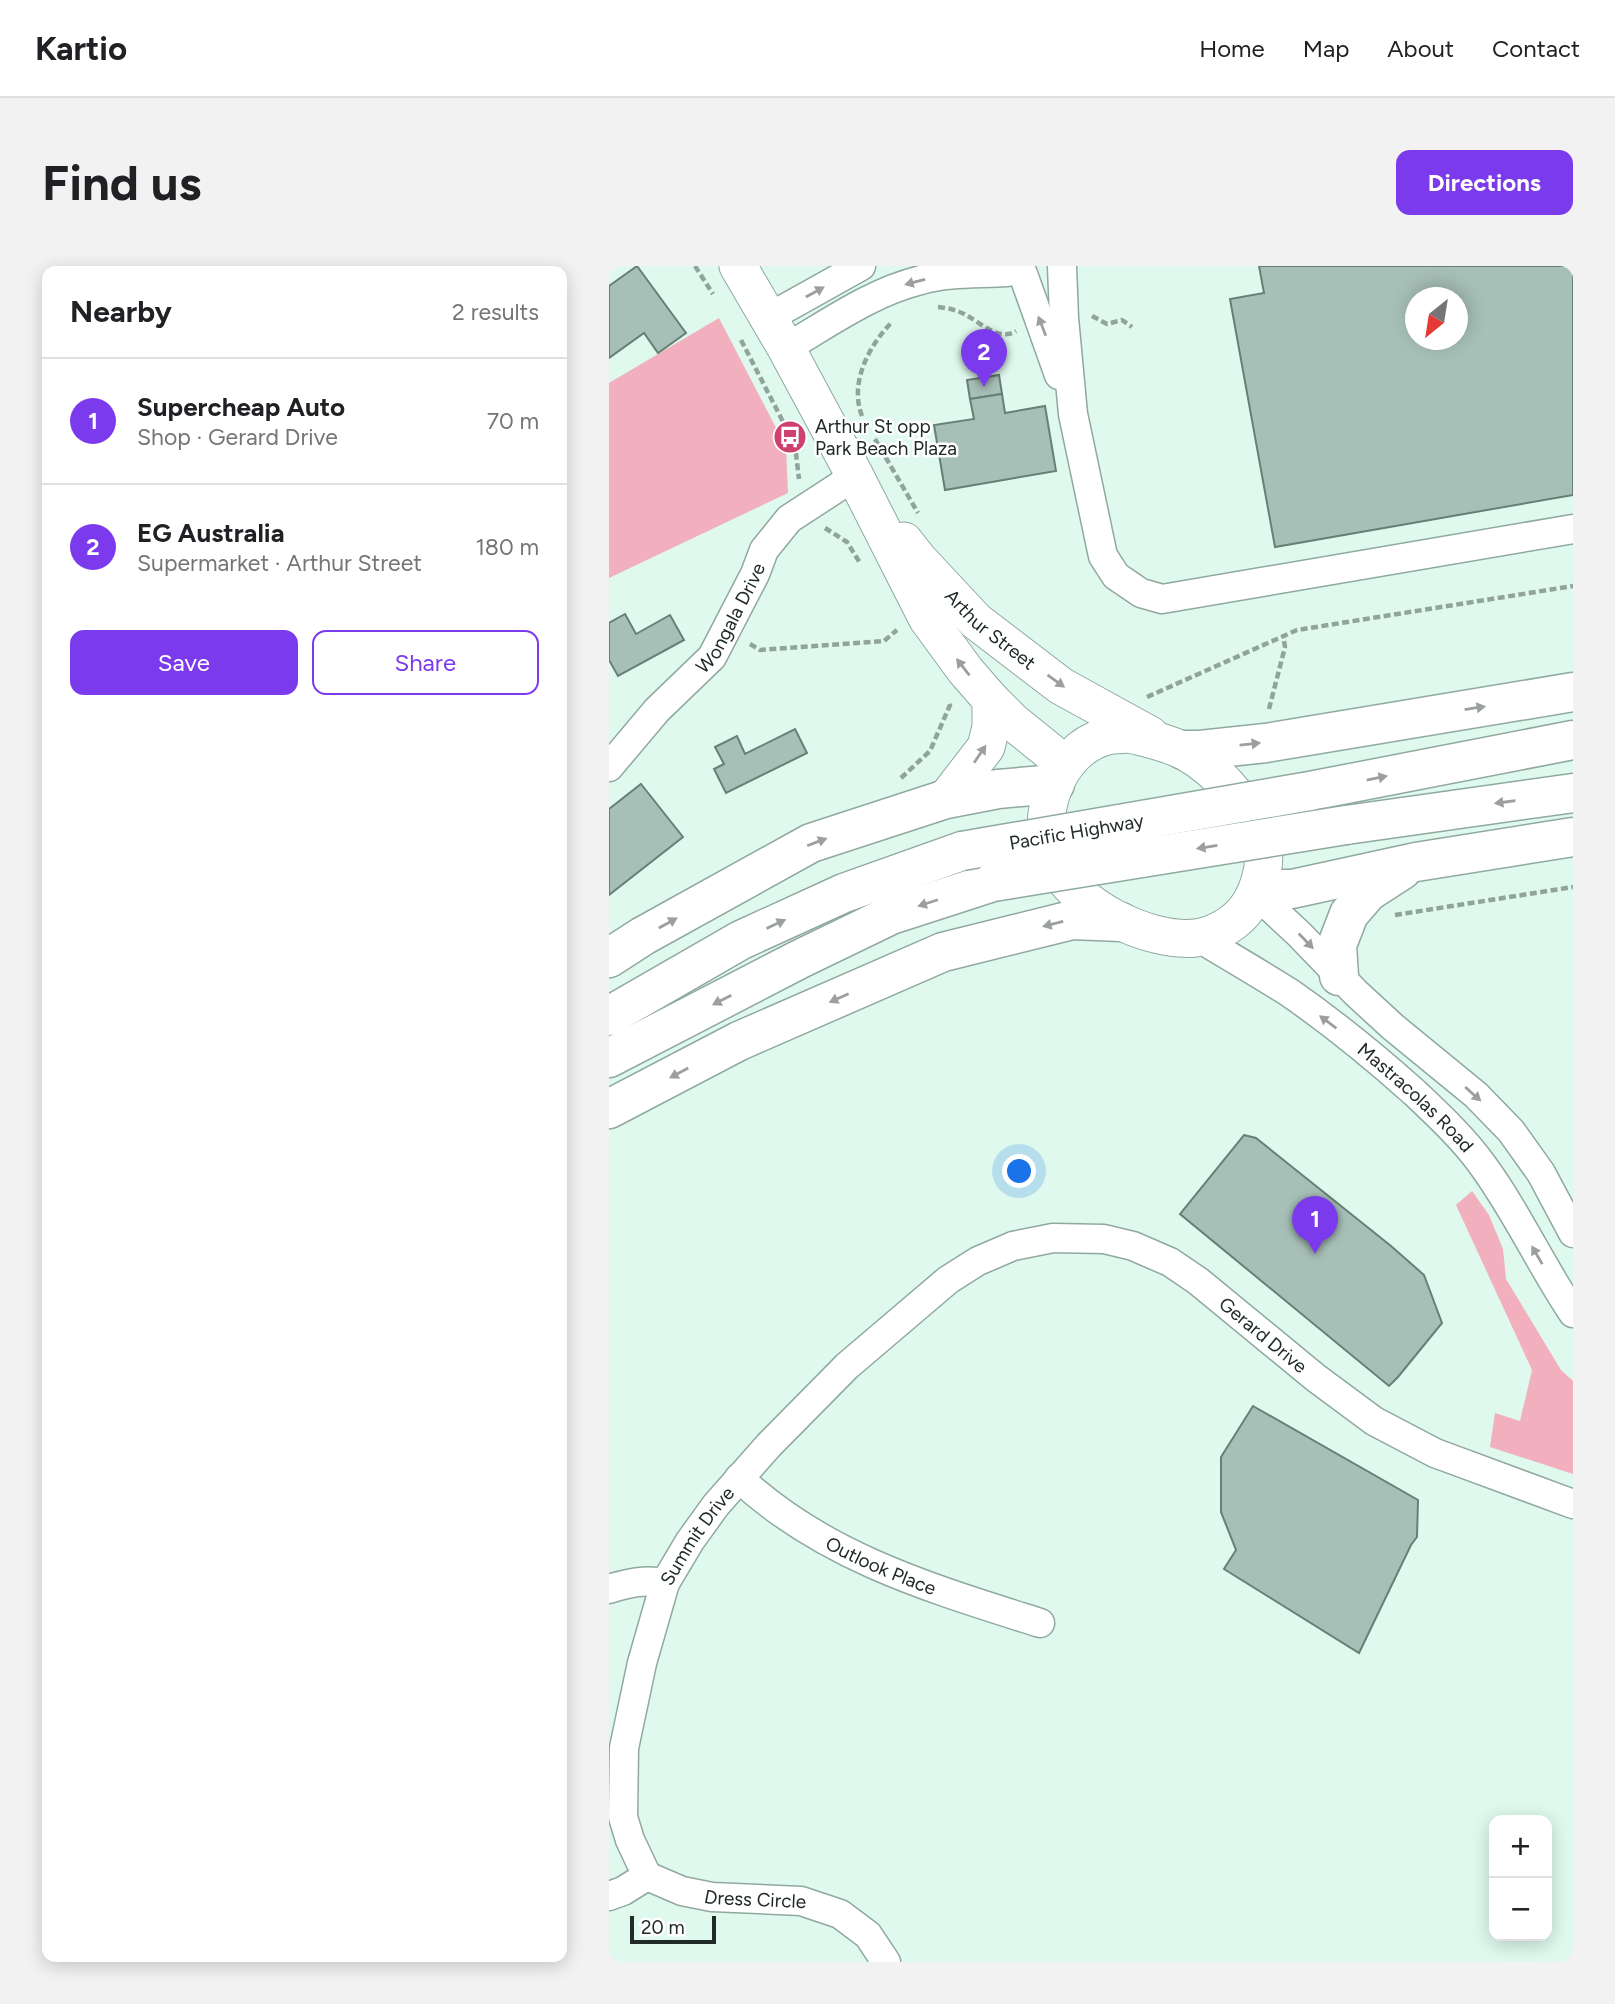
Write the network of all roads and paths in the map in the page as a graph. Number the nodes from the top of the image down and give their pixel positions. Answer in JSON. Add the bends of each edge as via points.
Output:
{"nodes":[{"id":1,"x":695,"y":266,"type":"edge"},
{"id":2,"x":739,"y":266,"type":"edge"},
{"id":3,"x":861,"y":266,"type":"edge"},
{"id":4,"x":1062,"y":266,"type":"edge"},
{"id":5,"x":1017,"y":270,"type":"edge"},
{"id":6,"x":715,"y":297,"type":"dead end"},
{"id":7,"x":929,"y":307,"type":"dead end"},
{"id":8,"x":1082,"y":315,"type":"dead end"},
{"id":9,"x":895,"y":318,"type":"dead end"},
{"id":10,"x":1025,"y":326,"type":"dead end"},
{"id":11,"x":1132,"y":327,"type":"dead end"},
{"id":12,"x":777,"y":333,"type":"junction"},
{"id":13,"x":740,"y":340,"type":"dead end"},
{"id":14,"x":1073,"y":414,"type":"junction"},
{"id":15,"x":865,"y":420,"type":"dead end"},
{"id":16,"x":869,"y":428,"type":"dead end"},
{"id":17,"x":855,"y":476,"type":"junction"},
{"id":18,"x":800,"y":490,"type":"dead end"},
{"id":19,"x":923,"y":522,"type":"dead end"},
{"id":20,"x":818,"y":523,"type":"dead end"},
{"id":21,"x":1573,"y":529,"type":"edge"},
{"id":22,"x":860,"y":564,"type":"dead end"},
{"id":23,"x":1573,"y":586,"type":"edge"},
{"id":24,"x":899,"y":627,"type":"dead end"},
{"id":25,"x":726,"y":630,"type":"junction"},
{"id":26,"x":1283,"y":635,"type":"junction"},
{"id":27,"x":1573,"y":692,"type":"edge"},
{"id":28,"x":991,"y":700,"type":"junction"},
{"id":29,"x":1140,"y":700,"type":"dead end"},
{"id":30,"x":1269,"y":709,"type":"dead end"},
{"id":31,"x":1573,"y":740,"type":"edge"},
{"id":32,"x":1172,"y":746,"type":"junction"},
{"id":33,"x":609,"y":767,"type":"edge"},
{"id":34,"x":1060,"y":774,"type":"junction"},
{"id":35,"x":1573,"y":793,"type":"edge"},
{"id":36,"x":946,"y":799,"type":"junction"},
{"id":37,"x":1573,"y":837,"type":"edge"},
{"id":38,"x":1416,"y":862,"type":"junction"},
{"id":39,"x":1573,"y":887,"type":"edge"},
{"id":40,"x":1257,"y":892,"type":"junction"},
{"id":41,"x":1391,"y":916,"type":"dead end"},
{"id":42,"x":1121,"y":922,"type":"junction"},
{"id":43,"x":1199,"y":937,"type":"junction"},
{"id":44,"x":609,"y":958,"type":"edge"},
{"id":45,"x":1339,"y":976,"type":"junction"},
{"id":46,"x":609,"y":1016,"type":"edge"},
{"id":47,"x":609,"y":1058,"type":"edge"},
{"id":48,"x":609,"y":1109,"type":"edge"},
{"id":49,"x":1570,"y":1222,"type":"edge"},
{"id":50,"x":948,"y":1280,"type":"joint"},
{"id":51,"x":1573,"y":1313,"type":"edge"},
{"id":52,"x":739,"y":1478,"type":"junction"},
{"id":53,"x":1573,"y":1504,"type":"edge"},
{"id":54,"x":665,"y":1583,"type":"junction"},
{"id":55,"x":609,"y":1589,"type":"edge"},
{"id":56,"x":1040,"y":1623,"type":"dead end"},
{"id":57,"x":647,"y":1876,"type":"junction"},
{"id":58,"x":609,"y":1896,"type":"edge"},
{"id":59,"x":886,"y":1962,"type":"edge"}],
"edges":[{"from":1,"to":6,"type":"path"},
{"from":2,"to":12,"type":"main road","name":"Arthur Street"},
{"from":12,"to":3,"type":"street","one_way":true},
{"from":4,"to":14,"type":"street"},
{"from":5,"to":12,"type":"street","one_way":true,"via":[[923,279]]},
{"from":14,"to":5,"type":"street","one_way":true},
{"from":7,"to":10,"type":"path","via":[[965,314],[1000,335]]},
{"from":8,"to":11,"type":"path","via":[[1107,324],[1122,320]]},
{"from":9,"to":15,"type":"path","via":[[874,344],[860,375],[858,402]]},
{"from":12,"to":17,"type":"main road","name":"Arthur Street"},
{"from":13,"to":18,"type":"path","via":[[795,444]]},
{"from":14,"to":21,"type":"street","via":[[1103,556],[1116,576],[1141,593],[1162,599]]},
{"from":16,"to":19,"type":"path"},
{"from":17,"to":25,"type":"street","name":"Wongala Drive","via":[[789,519],[764,550]]},
{"from":28,"to":17,"type":"main road","name":"Arthur Street","one_way":true,"via":[[927,618]]},
{"from":17,"to":32,"type":"main road","name":"Arthur Street","one_way":true,"via":[[919,560],[976,621],[1061,686]]},
{"from":20,"to":22,"type":"path","via":[[847,542]]},
{"from":23,"to":26,"type":"path"},
{"from":24,"to":25,"type":"path","via":[[884,641],[760,650]]},
{"from":25,"to":33,"type":"street","name":"Wongala Drive","via":[[712,657],[657,710]]},
{"from":26,"to":29,"type":"path"},
{"from":26,"to":30,"type":"path","via":[[1285,647]]},
{"from":32,"to":27,"type":"highway","one_way":true,"via":[[1200,750],[1266,743]]},
{"from":28,"to":34,"type":"main road","name":"Arthur Street"},
{"from":36,"to":28,"type":"main road","one_way":true,"via":[[986,747]]},
{"from":46,"to":31,"type":"highway","name":"Pacific Highway","one_way":true,"bridge":true,"via":[[741,940],[844,893],[962,851]]},
{"from":32,"to":34,"type":"main road","via":[[1130,734],[1104,737],[1080,749]]},
{"from":32,"to":40,"type":"main road","via":[[1197,758],[1245,809],[1264,852]]},
{"from":34,"to":36,"type":"highway"},
{"from":34,"to":42,"type":"main road","via":[[1048,806],[1046,830],[1053,860],[1066,881]]},
{"from":35,"to":47,"type":"highway","name":"Pacific Highway","one_way":true,"bridge":true,"via":[[993,882],[891,915]]},
{"from":44,"to":36,"type":"highway","one_way":true,"via":[[811,843]]},
{"from":37,"to":38,"type":"highway"},
{"from":38,"to":40,"type":"highway","via":[[1292,889]]},
{"from":38,"to":45,"type":"highway","via":[[1368,892],[1349,914],[1337,945]]},
{"from":39,"to":41,"type":"path"},
{"from":40,"to":43,"type":"main road","via":[[1242,915],[1223,929]]},
{"from":40,"to":45,"type":"street","name":"Mastracolas Road","one_way":true},
{"from":42,"to":43,"type":"main road","via":[[1154,935]]},
{"from":42,"to":48,"type":"highway","one_way":true,"via":[[1072,919],[943,952],[739,1041]]},
{"from":51,"to":43,"type":"street","name":"Mastracolas Road","one_way":true,"via":[[1480,1161],[1446,1122],[1300,1001]]},
{"from":45,"to":49,"type":"street","name":"Mastracolas Road","one_way":true,"via":[[1511,1131]]},
{"from":50,"to":52,"type":"street","name":"Summit Drive","via":[[847,1366]]},
{"from":50,"to":53,"type":"street","name":"Gerard Drive","via":[[1013,1246],[1053,1238],[1104,1239],[1133,1246],[1198,1281],[1374,1421],[1435,1453]]},
{"from":52,"to":54,"type":"street","name":"Summit Drive","via":[[696,1532]]},
{"from":52,"to":56,"type":"street","name":"Outlook Place","via":[[799,1526],[850,1554],[929,1587]]},
{"from":54,"to":55,"type":"street","via":[[650,1580]]},
{"from":54,"to":57,"type":"street","name":"Summit Drive","via":[[624,1748],[623,1817]]},
{"from":57,"to":58,"type":"street"},
{"from":57,"to":59,"type":"street","name":"Dress Circle","via":[[681,1891],[801,1901],[840,1914],[868,1935]]}]}
